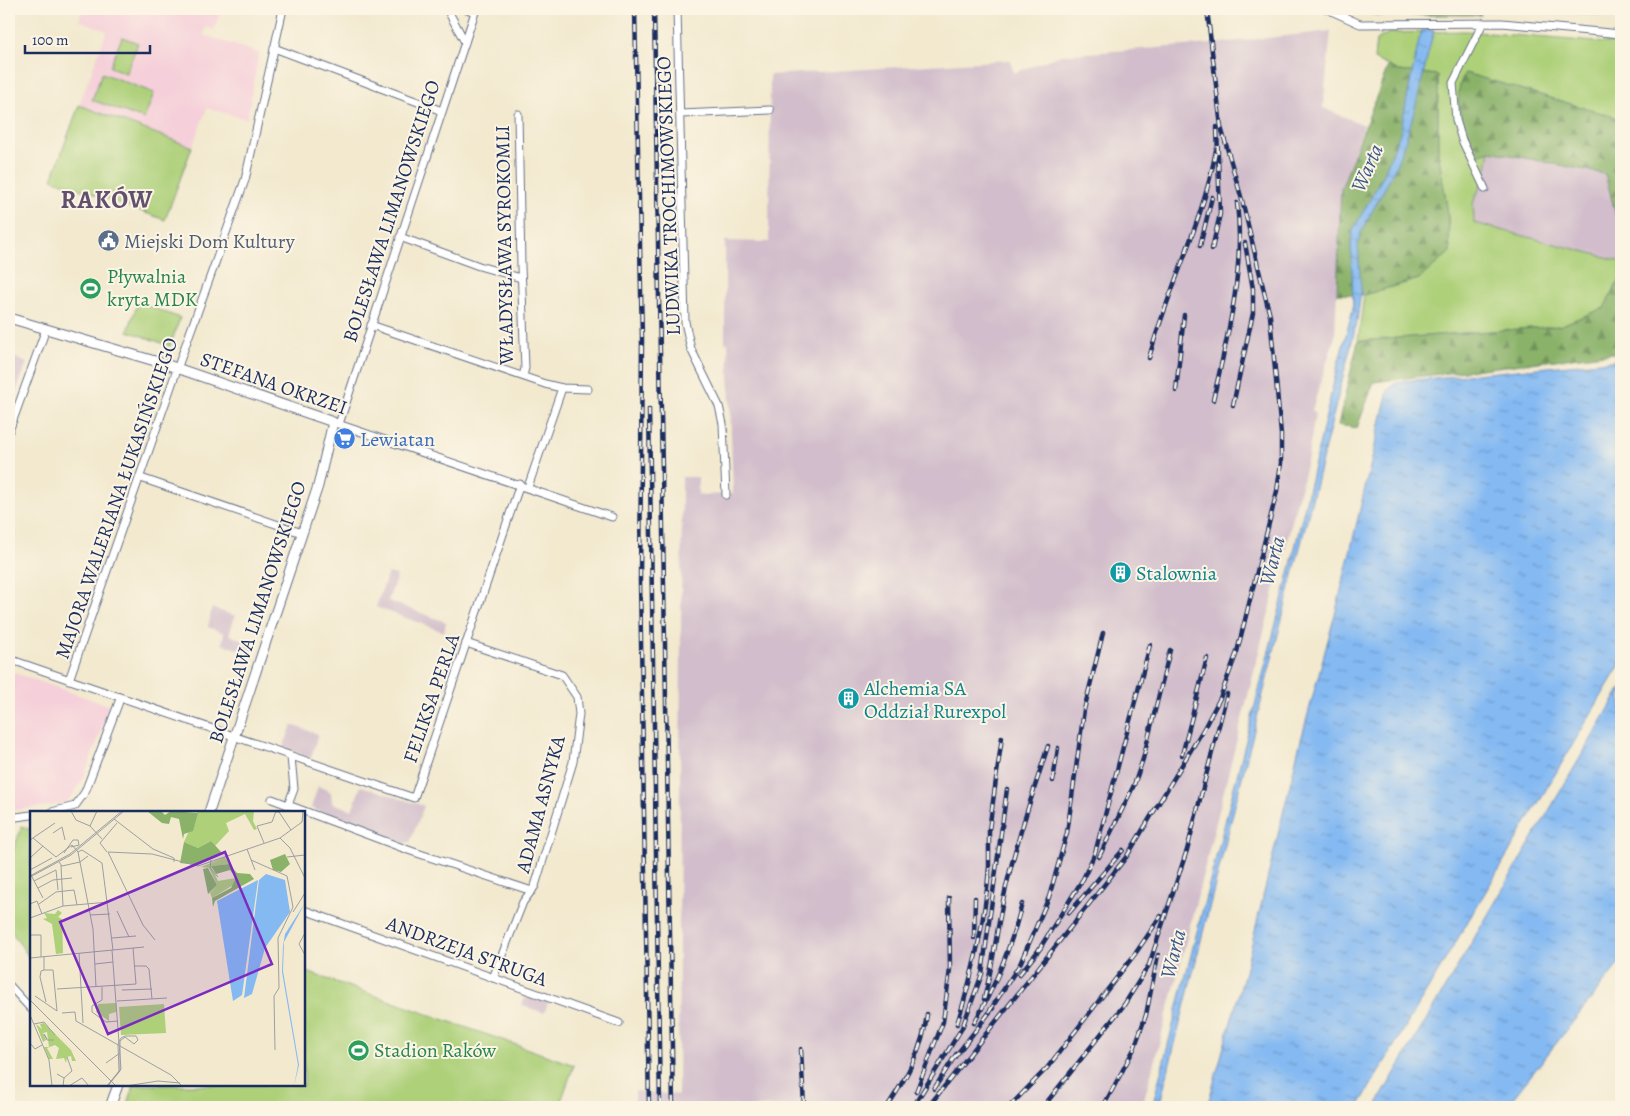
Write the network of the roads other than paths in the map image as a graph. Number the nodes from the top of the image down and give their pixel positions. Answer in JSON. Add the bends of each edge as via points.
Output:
{"nodes":[{"id":1,"x":282,"y":9,"type":"edge"},
{"id":2,"x":447,"y":9,"type":"edge"},
{"id":3,"x":466,"y":9,"type":"edge"},
{"id":4,"x":677,"y":9,"type":"edge"},
{"id":5,"x":1327,"y":9,"type":"edge"},
{"id":6,"x":476,"y":10,"type":"edge"},
{"id":7,"x":1483,"y":23,"type":"junction"},
{"id":8,"x":1621,"y":34,"type":"edge"},
{"id":9,"x":465,"y":42,"type":"junction"},
{"id":10,"x":274,"y":48,"type":"junction"},
{"id":11,"x":770,"y":110,"type":"dead end"},
{"id":12,"x":442,"y":111,"type":"junction"},
{"id":13,"x":518,"y":114,"type":"dead end"},
{"id":14,"x":681,"y":114,"type":"junction"},
{"id":15,"x":1485,"y":189,"type":"dead end"},
{"id":16,"x":400,"y":238,"type":"junction"},
{"id":17,"x":521,"y":278,"type":"junction"},
{"id":18,"x":9,"y":318,"type":"edge"},
{"id":19,"x":371,"y":325,"type":"junction"},
{"id":20,"x":46,"y":329,"type":"junction"},
{"id":21,"x":177,"y":368,"type":"junction"},
{"id":22,"x":523,"y":376,"type":"junction"},
{"id":23,"x":562,"y":388,"type":"junction"},
{"id":24,"x":588,"y":389,"type":"dead end"},
{"id":25,"x":336,"y":423,"type":"junction"},
{"id":26,"x":9,"y":431,"type":"edge"},
{"id":27,"x":141,"y":478,"type":"junction"},
{"id":28,"x":520,"y":484,"type":"junction"},
{"id":29,"x":528,"y":487,"type":"junction"},
{"id":30,"x":726,"y":495,"type":"dead end"},
{"id":31,"x":612,"y":517,"type":"dead end"},
{"id":32,"x":302,"y":533,"type":"junction"},
{"id":33,"x":466,"y":643,"type":"junction"},
{"id":34,"x":9,"y":659,"type":"edge"},
{"id":35,"x":69,"y":680,"type":"junction"},
{"id":36,"x":120,"y":699,"type":"junction"},
{"id":37,"x":234,"y":738,"type":"junction"},
{"id":38,"x":291,"y":757,"type":"junction"},
{"id":39,"x":272,"y":799,"type":"dead end"},
{"id":40,"x":288,"y":806,"type":"junction"},
{"id":41,"x":56,"y":811,"type":"edge"},
{"id":42,"x":209,"y":811,"type":"edge"},
{"id":43,"x":302,"y":811,"type":"edge"},
{"id":44,"x":305,"y":812,"type":"edge"},
{"id":45,"x":30,"y":815,"type":"edge"},
{"id":46,"x":9,"y":818,"type":"edge"},
{"id":47,"x":532,"y":890,"type":"junction"},
{"id":48,"x":305,"y":910,"type":"edge"},
{"id":49,"x":493,"y":978,"type":"junction"},
{"id":50,"x":9,"y":985,"type":"edge"},
{"id":51,"x":30,"y":1008,"type":"edge"},
{"id":52,"x":619,"y":1023,"type":"dead end"},
{"id":53,"x":118,"y":1086,"type":"edge"},
{"id":54,"x":110,"y":1107,"type":"edge"}],
"edges":[{"from":1,"to":10,"type":"street","name":"MAJORA WALERIANA ŁUKASIŃSKIEGO"},
{"from":2,"to":9,"type":"street"},
{"from":3,"to":6,"type":"street"},
{"from":4,"to":14,"type":"street","name":"LUDWIKA TROCHIMOWSKIEGO"},
{"from":5,"to":7,"type":"street","via":[[1360,24]]},
{"from":6,"to":9,"type":"street","name":"BOLESŁAWA LIMANOWSKIEGO"},
{"from":7,"to":8,"type":"street"},
{"from":7,"to":15,"type":"street","via":[[1453,83],[1458,127]]},
{"from":9,"to":12,"type":"street","name":"BOLESŁAWA LIMANOWSKIEGO"},
{"from":10,"to":12,"type":"street"},
{"from":10,"to":21,"type":"street","name":"MAJORA WALERIANA ŁUKASIŃSKIEGO","via":[[245,180]]},
{"from":11,"to":14,"type":"street"},
{"from":12,"to":16,"type":"street","name":"BOLESŁAWA LIMANOWSKIEGO"},
{"from":13,"to":17,"type":"street","name":"WŁADYSŁAWA SYROKOMLI"},
{"from":14,"to":30,"type":"street","name":"LUDWIKA TROCHIMOWSKIEGO","via":[[684,322],[691,349],[719,406],[723,424]]},
{"from":16,"to":17,"type":"street"},
{"from":16,"to":19,"type":"street","name":"BOLESŁAWA LIMANOWSKIEGO"},
{"from":17,"to":22,"type":"street","name":"WŁADYSŁAWA SYROKOMLI"},
{"from":18,"to":20,"type":"street","name":"STEFANA OKRZEI"},
{"from":19,"to":22,"type":"street"},
{"from":19,"to":25,"type":"street","name":"BOLESŁAWA LIMANOWSKIEGO"},
{"from":20,"to":21,"type":"street","name":"STEFANA OKRZEI"},
{"from":20,"to":26,"type":"street"},
{"from":21,"to":25,"type":"street","name":"STEFANA OKRZEI"},
{"from":21,"to":27,"type":"street","name":"MAJORA WALERIANA ŁUKASIŃSKIEGO"},
{"from":22,"to":23,"type":"street"},
{"from":23,"to":24,"type":"street"},
{"from":23,"to":29,"type":"street"},
{"from":25,"to":28,"type":"street","name":"STEFANA OKRZEI"},
{"from":25,"to":32,"type":"street","name":"BOLESŁAWA LIMANOWSKIEGO"},
{"from":27,"to":32,"type":"street"},
{"from":27,"to":35,"type":"street","name":"MAJORA WALERIANA ŁUKASIŃSKIEGO"},
{"from":28,"to":29,"type":"street","name":"STEFANA OKRZEI"},
{"from":28,"to":33,"type":"street","name":"FELIKSA PERLA"},
{"from":29,"to":31,"type":"street","name":"STEFANA OKRZEI"},
{"from":32,"to":37,"type":"street","name":"BOLESŁAWA LIMANOWSKIEGO"},
{"from":33,"to":38,"type":"street","name":"FELIKSA PERLA","via":[[414,798]]},
{"from":33,"to":47,"type":"street","name":"ADAMA ASNYKA","via":[[562,675],[577,696],[579,714],[573,762]]},
{"from":34,"to":35,"type":"street","name":"FELIKSA PERLA"},
{"from":35,"to":36,"type":"street","name":"FELIKSA PERLA"},
{"from":36,"to":37,"type":"street","name":"FELIKSA PERLA"},
{"from":36,"to":41,"type":"street","via":[[85,792],[75,806]]},
{"from":37,"to":38,"type":"street","name":"FELIKSA PERLA"},
{"from":37,"to":42,"type":"street","name":"BOLESŁAWA LIMANOWSKIEGO"},
{"from":38,"to":40,"type":"street","via":[[294,788]]},
{"from":39,"to":40,"type":"street"},
{"from":40,"to":43,"type":"street"},
{"from":44,"to":47,"type":"street"},
{"from":45,"to":46,"type":"street"},
{"from":47,"to":49,"type":"street","name":"ADAMA ASNYKA"},
{"from":48,"to":49,"type":"street","name":"ANDRZEJA STRUGA"},
{"from":49,"to":52,"type":"street","name":"ANDRZEJA STRUGA"},
{"from":50,"to":51,"type":"street"},
{"from":53,"to":54,"type":"street"}]}
